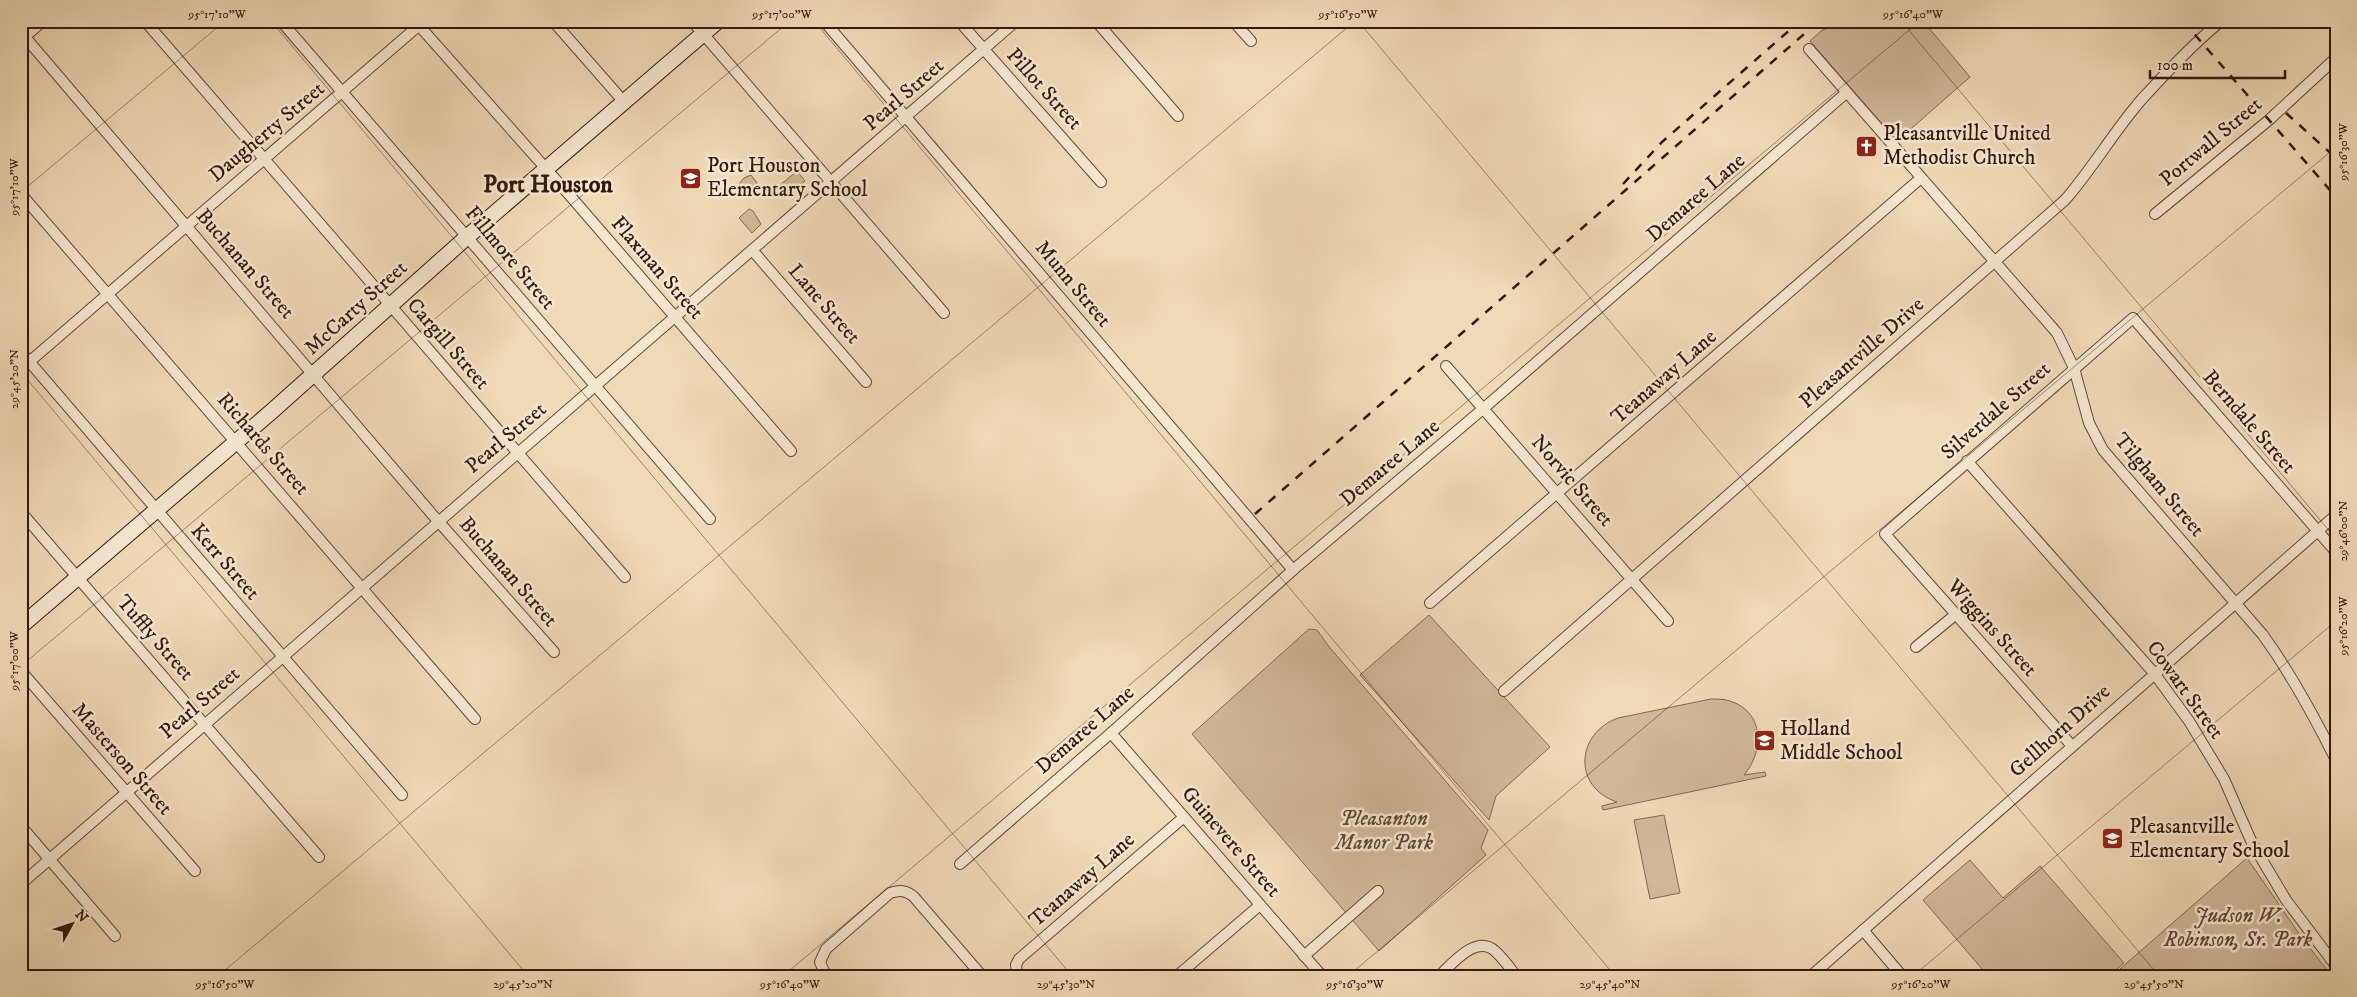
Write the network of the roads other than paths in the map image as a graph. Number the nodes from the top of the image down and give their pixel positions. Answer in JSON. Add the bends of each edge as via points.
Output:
{"nodes":[{"id":1,"x":43,"y":21,"type":"edge"},
{"id":2,"x":146,"y":21,"type":"edge"},
{"id":3,"x":281,"y":21,"type":"edge"},
{"id":4,"x":553,"y":21,"type":"edge"},
{"id":5,"x":692,"y":21,"type":"edge"},
{"id":6,"x":718,"y":21,"type":"edge"},
{"id":7,"x":824,"y":21,"type":"edge"},
{"id":8,"x":959,"y":21,"type":"edge"},
{"id":9,"x":1016,"y":21,"type":"edge"},
{"id":10,"x":1096,"y":21,"type":"edge"},
{"id":11,"x":1233,"y":21,"type":"edge"},
{"id":12,"x":2222,"y":21,"type":"edge"},
{"id":13,"x":419,"y":23,"type":"edge"},
{"id":14,"x":703,"y":34,"type":"junction"},
{"id":15,"x":23,"y":39,"type":"edge"},
{"id":16,"x":1251,"y":41,"type":"dead end"},
{"id":17,"x":983,"y":49,"type":"junction"},
{"id":18,"x":1809,"y":49,"type":"dead end"},
{"id":19,"x":2336,"y":58,"type":"edge"},
{"id":20,"x":342,"y":92,"type":"junction"},
{"id":21,"x":1846,"y":93,"type":"junction"},
{"id":22,"x":624,"y":102,"type":"junction"},
{"id":23,"x":1178,"y":116,"type":"dead end"},
{"id":24,"x":907,"y":118,"type":"junction"},
{"id":25,"x":264,"y":158,"type":"junction"},
{"id":26,"x":546,"y":168,"type":"junction"},
{"id":27,"x":1921,"y":178,"type":"junction"},
{"id":28,"x":1101,"y":182,"type":"dead end"},
{"id":29,"x":831,"y":183,"type":"junction"},
{"id":30,"x":21,"y":194,"type":"edge"},
{"id":31,"x":2155,"y":214,"type":"dead end"},
{"id":32,"x":186,"y":226,"type":"junction"},
{"id":33,"x":467,"y":237,"type":"junction"},
{"id":34,"x":753,"y":251,"type":"junction"},
{"id":35,"x":1996,"y":262,"type":"junction"},
{"id":36,"x":107,"y":293,"type":"junction"},
{"id":37,"x":390,"y":306,"type":"junction"},
{"id":38,"x":944,"y":313,"type":"dead end"},
{"id":39,"x":676,"y":318,"type":"junction"},
{"id":40,"x":2133,"y":318,"type":"joint"},
{"id":41,"x":21,"y":352,"type":"edge"},
{"id":42,"x":25,"y":366,"type":"edge"},
{"id":43,"x":1446,"y":366,"type":"dead end"},
{"id":44,"x":2074,"y":368,"type":"junction"},
{"id":45,"x":314,"y":374,"type":"junction"},
{"id":46,"x":866,"y":382,"type":"dead end"},
{"id":47,"x":596,"y":386,"type":"junction"},
{"id":48,"x":1484,"y":408,"type":"junction"},
{"id":49,"x":236,"y":441,"type":"junction"},
{"id":50,"x":791,"y":451,"type":"dead end"},
{"id":51,"x":517,"y":453,"type":"junction"},
{"id":52,"x":1967,"y":461,"type":"junction"},
{"id":53,"x":1558,"y":494,"type":"junction"},
{"id":54,"x":155,"y":510,"type":"junction"},
{"id":55,"x":21,"y":512,"type":"edge"},
{"id":56,"x":2336,"y":516,"type":"edge"},
{"id":57,"x":710,"y":519,"type":"dead end"},
{"id":58,"x":438,"y":521,"type":"junction"},
{"id":59,"x":2318,"y":531,"type":"junction"},
{"id":60,"x":1885,"y":534,"type":"joint"},
{"id":61,"x":2336,"y":552,"type":"edge"},
{"id":62,"x":1293,"y":570,"type":"junction"},
{"id":63,"x":77,"y":577,"type":"junction"},
{"id":64,"x":625,"y":577,"type":"dead end"},
{"id":65,"x":1632,"y":578,"type":"junction"},
{"id":66,"x":362,"y":588,"type":"junction"},
{"id":67,"x":1430,"y":603,"type":"dead end"},
{"id":68,"x":2236,"y":603,"type":"junction"},
{"id":69,"x":1954,"y":615,"type":"junction"},
{"id":70,"x":1668,"y":621,"type":"dead end"},
{"id":71,"x":21,"y":626,"type":"edge"},
{"id":72,"x":1916,"y":647,"type":"dead end"},
{"id":73,"x":554,"y":652,"type":"dead end"},
{"id":74,"x":282,"y":657,"type":"junction"},
{"id":75,"x":21,"y":671,"type":"edge"},
{"id":76,"x":2154,"y":673,"type":"junction"},
{"id":77,"x":1504,"y":691,"type":"dead end"},
{"id":78,"x":475,"y":719,"type":"dead end"},
{"id":79,"x":204,"y":723,"type":"junction"},
{"id":80,"x":1111,"y":733,"type":"junction"},
{"id":81,"x":2072,"y":746,"type":"junction"},
{"id":82,"x":2336,"y":760,"type":"edge"},
{"id":83,"x":126,"y":791,"type":"junction"},
{"id":84,"x":402,"y":795,"type":"dead end"},
{"id":85,"x":1184,"y":817,"type":"junction"},
{"id":86,"x":21,"y":826,"type":"edge"},
{"id":87,"x":319,"y":857,"type":"dead end"},
{"id":88,"x":50,"y":859,"type":"junction"},
{"id":89,"x":960,"y":864,"type":"dead end"},
{"id":90,"x":195,"y":872,"type":"dead end"},
{"id":91,"x":21,"y":884,"type":"edge"},
{"id":92,"x":1378,"y":891,"type":"dead end"},
{"id":93,"x":1260,"y":904,"type":"junction"},
{"id":94,"x":1863,"y":930,"type":"junction"},
{"id":95,"x":115,"y":936,"type":"dead end"},
{"id":96,"x":1304,"y":956,"type":"junction"},
{"id":97,"x":2336,"y":966,"type":"edge"},
{"id":98,"x":826,"y":976,"type":"edge"},
{"id":99,"x":982,"y":976,"type":"edge"},
{"id":100,"x":1017,"y":976,"type":"edge"},
{"id":101,"x":1176,"y":976,"type":"edge"},
{"id":102,"x":1322,"y":976,"type":"edge"},
{"id":103,"x":1439,"y":976,"type":"edge"},
{"id":104,"x":1516,"y":976,"type":"edge"},
{"id":105,"x":1811,"y":976,"type":"edge"},
{"id":106,"x":1902,"y":976,"type":"edge"}],
"edges":[{"from":1,"to":15,"type":"street"},
{"from":2,"to":25,"type":"street","name":"Cargill Street"},
{"from":3,"to":20,"type":"street","name":"Fillmore Street"},
{"from":4,"to":22,"type":"street"},
{"from":5,"to":14,"type":"street"},
{"from":6,"to":14,"type":"main road","name":"McCarty Street"},
{"from":7,"to":24,"type":"street","name":"Munn Street"},
{"from":8,"to":17,"type":"street","name":"Pillot Street"},
{"from":9,"to":17,"type":"street","name":"Pearl Street"},
{"from":10,"to":23,"type":"street"},
{"from":11,"to":16,"type":"street"},
{"from":12,"to":35,"type":"street","name":"Pleasantville Drive","via":[[2199,40],[2142,100],[2065,200]]},
{"from":13,"to":20,"type":"street","name":"Daugherty Street"},
{"from":13,"to":26,"type":"street","name":"Flaxman Street"},
{"from":14,"to":22,"type":"main road","name":"McCarty Street"},
{"from":14,"to":29,"type":"street"},
{"from":15,"to":32,"type":"street","name":"Buchanan Street"},
{"from":17,"to":24,"type":"street","name":"Pearl Street"},
{"from":17,"to":28,"type":"street","name":"Pillot Street"},
{"from":18,"to":21,"type":"street","name":"Tilgham Street"},
{"from":19,"to":31,"type":"street","name":"Portwall Street","via":[[2269,120]]},
{"from":20,"to":25,"type":"street","name":"Daugherty Street"},
{"from":20,"to":33,"type":"street","name":"Fillmore Street"},
{"from":21,"to":27,"type":"street","name":"Tilgham Street"},
{"from":21,"to":48,"type":"street","name":"Demaree Lane"},
{"from":22,"to":26,"type":"main road","name":"McCarty Street"},
{"from":24,"to":29,"type":"street","name":"Pearl Street"},
{"from":24,"to":62,"type":"street","name":"Munn Street"},
{"from":25,"to":32,"type":"street","name":"Daugherty Street"},
{"from":25,"to":37,"type":"street","name":"Cargill Street"},
{"from":26,"to":33,"type":"main road","name":"McCarty Street"},
{"from":26,"to":39,"type":"street","name":"Flaxman Street"},
{"from":27,"to":35,"type":"street","name":"Tilgham Street"},
{"from":27,"to":53,"type":"street","name":"Teanaway Lane"},
{"from":29,"to":34,"type":"street","name":"Pearl Street"},
{"from":29,"to":38,"type":"street"},
{"from":30,"to":36,"type":"street","name":"Richards Street"},
{"from":32,"to":36,"type":"street","name":"Daugherty Street"},
{"from":32,"to":45,"type":"street","name":"Buchanan Street"},
{"from":33,"to":37,"type":"main road","name":"McCarty Street"},
{"from":33,"to":47,"type":"street","name":"Fillmore Street"},
{"from":34,"to":39,"type":"street","name":"Pearl Street"},
{"from":34,"to":46,"type":"street","name":"Lane Street"},
{"from":35,"to":44,"type":"street","name":"Tilgham Street","via":[[2057,333]]},
{"from":35,"to":65,"type":"street","name":"Pleasantville Drive"},
{"from":36,"to":42,"type":"street","name":"Daugherty Street"},
{"from":36,"to":49,"type":"street","name":"Richards Street"},
{"from":37,"to":45,"type":"main road","name":"McCarty Street"},
{"from":37,"to":51,"type":"street","name":"Cargill Street"},
{"from":39,"to":47,"type":"street","name":"Pearl Street"},
{"from":39,"to":50,"type":"street","name":"Flaxman Street"},
{"from":40,"to":44,"type":"street","name":"Silverdale Street"},
{"from":40,"to":59,"type":"street","name":"Berndale Street"},
{"from":41,"to":42,"type":"street","name":"Kerr Street"},
{"from":42,"to":54,"type":"street","name":"Kerr Street"},
{"from":43,"to":48,"type":"street","name":"Norvic Street"},
{"from":44,"to":52,"type":"street","name":"Silverdale Street"},
{"from":44,"to":68,"type":"street","name":"Tilgham Street","via":[[2083,407],[2103,450]]},
{"from":45,"to":49,"type":"main road","name":"McCarty Street"},
{"from":45,"to":58,"type":"street","name":"Buchanan Street"},
{"from":47,"to":51,"type":"street","name":"Pearl Street"},
{"from":47,"to":57,"type":"street","name":"Fillmore Street"},
{"from":48,"to":53,"type":"street","name":"Norvic Street"},
{"from":48,"to":62,"type":"street","name":"Demaree Lane"},
{"from":49,"to":54,"type":"main road","name":"McCarty Street"},
{"from":49,"to":66,"type":"street","name":"Richards Street"},
{"from":51,"to":58,"type":"street","name":"Pearl Street"},
{"from":51,"to":64,"type":"street","name":"Cargill Street"},
{"from":52,"to":60,"type":"street","name":"Silverdale Street"},
{"from":52,"to":76,"type":"street","name":"Cowart Street"},
{"from":53,"to":65,"type":"street","name":"Norvic Street"},
{"from":53,"to":67,"type":"street","name":"Teanaway Lane"},
{"from":54,"to":63,"type":"main road","name":"McCarty Street"},
{"from":54,"to":74,"type":"street","name":"Kerr Street"},
{"from":55,"to":63,"type":"street","name":"Tuffly Street"},
{"from":56,"to":59,"type":"street","name":"Gellhorn Drive"},
{"from":58,"to":66,"type":"street","name":"Pearl Street"},
{"from":58,"to":73,"type":"street","name":"Buchanan Street"},
{"from":59,"to":61,"type":"street","name":"Berndale Street"},
{"from":59,"to":68,"type":"street","name":"Gellhorn Drive"},
{"from":60,"to":69,"type":"street","name":"Wiggins Street"},
{"from":62,"to":80,"type":"street","name":"Demaree Lane"},
{"from":63,"to":71,"type":"main road","name":"McCarty Street"},
{"from":63,"to":79,"type":"street","name":"Tuffly Street"},
{"from":65,"to":70,"type":"street","name":"Norvic Street"},
{"from":65,"to":77,"type":"street","name":"Pleasantville Drive"},
{"from":66,"to":74,"type":"street","name":"Pearl Street"},
{"from":66,"to":78,"type":"street","name":"Richards Street"},
{"from":68,"to":76,"type":"street","name":"Gellhorn Drive"},
{"from":68,"to":82,"type":"street","name":"Tilgham Street","via":[[2285,666]]},
{"from":69,"to":72,"type":"street"},
{"from":69,"to":81,"type":"street","name":"Wiggins Street"},
{"from":74,"to":79,"type":"street","name":"Pearl Street"},
{"from":74,"to":84,"type":"street","name":"Kerr Street"},
{"from":75,"to":83,"type":"street","name":"Masterson Street"},
{"from":76,"to":81,"type":"street","name":"Gellhorn Drive"},
{"from":76,"to":97,"type":"street","name":"Cowart Street","via":[[2189,721],[2224,779],[2252,843],[2286,900]]},
{"from":79,"to":83,"type":"street","name":"Pearl Street"},
{"from":79,"to":87,"type":"street","name":"Tuffly Street"},
{"from":80,"to":85,"type":"street","name":"Guinevere Street"},
{"from":80,"to":89,"type":"street","name":"Demaree Lane"},
{"from":81,"to":94,"type":"street","name":"Gellhorn Drive"},
{"from":83,"to":88,"type":"street","name":"Pearl Street"},
{"from":83,"to":90,"type":"street","name":"Masterson Street"},
{"from":85,"to":93,"type":"street","name":"Guinevere Street"},
{"from":85,"to":100,"type":"street","name":"Teanaway Lane","via":[[1018,959]]},
{"from":86,"to":88,"type":"street"},
{"from":88,"to":91,"type":"street","name":"Pearl Street"},
{"from":88,"to":95,"type":"street"},
{"from":92,"to":96,"type":"street"},
{"from":93,"to":96,"type":"street","name":"Guinevere Street"},
{"from":93,"to":101,"type":"street"},
{"from":94,"to":105,"type":"street","name":"Gellhorn Drive"},
{"from":94,"to":106,"type":"street"},
{"from":96,"to":102,"type":"street","name":"Guinevere Street"},
{"from":98,"to":99,"type":"street","via":[[820,962],[826,949],[890,893],[904,891],[914,897]]},
{"from":103,"to":104,"type":"street","via":[[1470,949],[1487,947],[1495,951]]}]}
